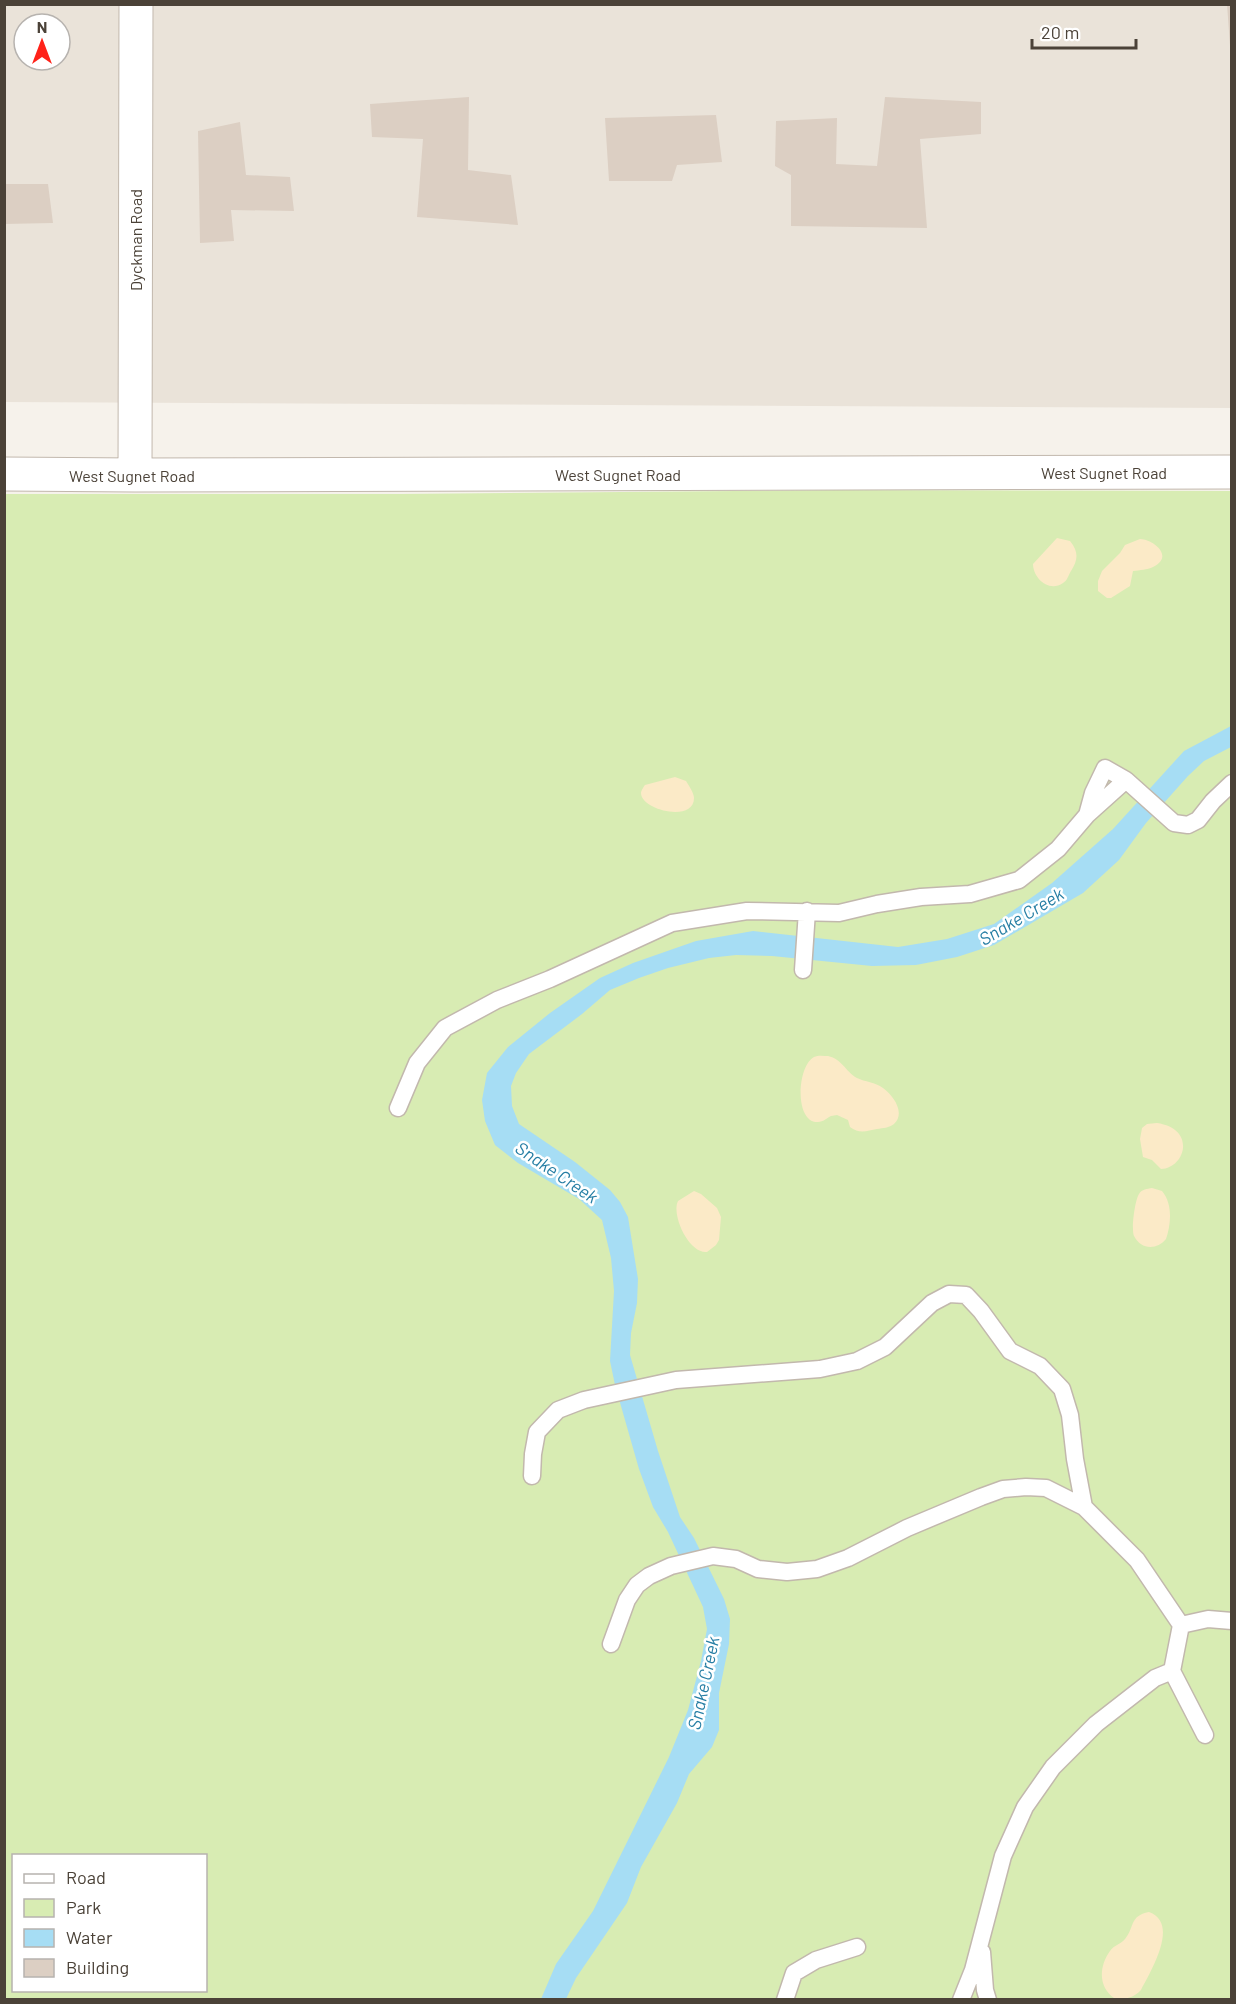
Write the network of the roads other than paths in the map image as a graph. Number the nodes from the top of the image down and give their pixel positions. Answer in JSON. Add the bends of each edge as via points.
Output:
{"nodes":[{"id":1,"x":136,"y":4,"type":"edge"},
{"id":2,"x":1232,"y":472,"type":"edge"},
{"id":3,"x":4,"y":474,"type":"edge"},
{"id":4,"x":135,"y":475,"type":"junction"},
{"id":5,"x":1126,"y":780,"type":"junction"},
{"id":6,"x":1232,"y":783,"type":"edge"},
{"id":7,"x":1087,"y":815,"type":"junction"},
{"id":8,"x":807,"y":911,"type":"junction"},
{"id":9,"x":804,"y":970,"type":"dead end"},
{"id":10,"x":398,"y":1108,"type":"dead end"},
{"id":11,"x":532,"y":1476,"type":"dead end"},
{"id":12,"x":1084,"y":1507,"type":"junction"},
{"id":13,"x":1232,"y":1621,"type":"edge"},
{"id":14,"x":1181,"y":1625,"type":"junction"},
{"id":15,"x":611,"y":1644,"type":"dead end"},
{"id":16,"x":1172,"y":1671,"type":"junction"},
{"id":17,"x":1205,"y":1735,"type":"dead end"},
{"id":18,"x":981,"y":1942,"type":"junction"},
{"id":19,"x":857,"y":1947,"type":"dead end"},
{"id":20,"x":785,"y":2000,"type":"edge"},
{"id":21,"x":961,"y":2000,"type":"edge"},
{"id":22,"x":988,"y":2000,"type":"edge"}],
"edges":[{"from":1,"to":4,"type":"street","name":"Dyckman Road"},
{"from":2,"to":4,"type":"street","name":"West Sugnet Road"},
{"from":3,"to":4,"type":"street","name":"West Sugnet Road"},
{"from":5,"to":6,"type":"lane","via":[[1174,823],[1188,825],[1198,820]]},
{"from":5,"to":7,"type":"lane"},
{"from":5,"to":7,"type":"lane","via":[[1105,768]]},
{"from":7,"to":8,"type":"lane","via":[[1058,849],[1019,880],[970,894],[921,897],[839,913]]},
{"from":8,"to":9,"type":"lane"},
{"from":8,"to":10,"type":"lane","via":[[747,911],[672,923],[497,1000],[446,1028],[417,1063]]},
{"from":11,"to":12,"type":"lane","via":[[537,1432],[558,1410],[676,1380],[820,1369],[857,1361],[885,1347],[932,1303],[949,1294],[966,1295],[1010,1351],[1040,1366],[1062,1389],[1070,1415]]},
{"from":12,"to":14,"type":"lane","via":[[1137,1560]]},
{"from":12,"to":15,"type":"lane","via":[[1047,1488],[1003,1490],[817,1569],[758,1569],[736,1559],[713,1556],[671,1566],[637,1585],[627,1600]]},
{"from":13,"to":14,"type":"lane"},
{"from":14,"to":16,"type":"lane"},
{"from":16,"to":17,"type":"lane"},
{"from":16,"to":18,"type":"lane","via":[[1155,1678],[1096,1724],[1053,1767],[1025,1807],[1003,1856]]},
{"from":18,"to":21,"type":"lane"},
{"from":18,"to":22,"type":"lane"},
{"from":19,"to":20,"type":"lane","via":[[816,1960],[794,1973]]}]}
